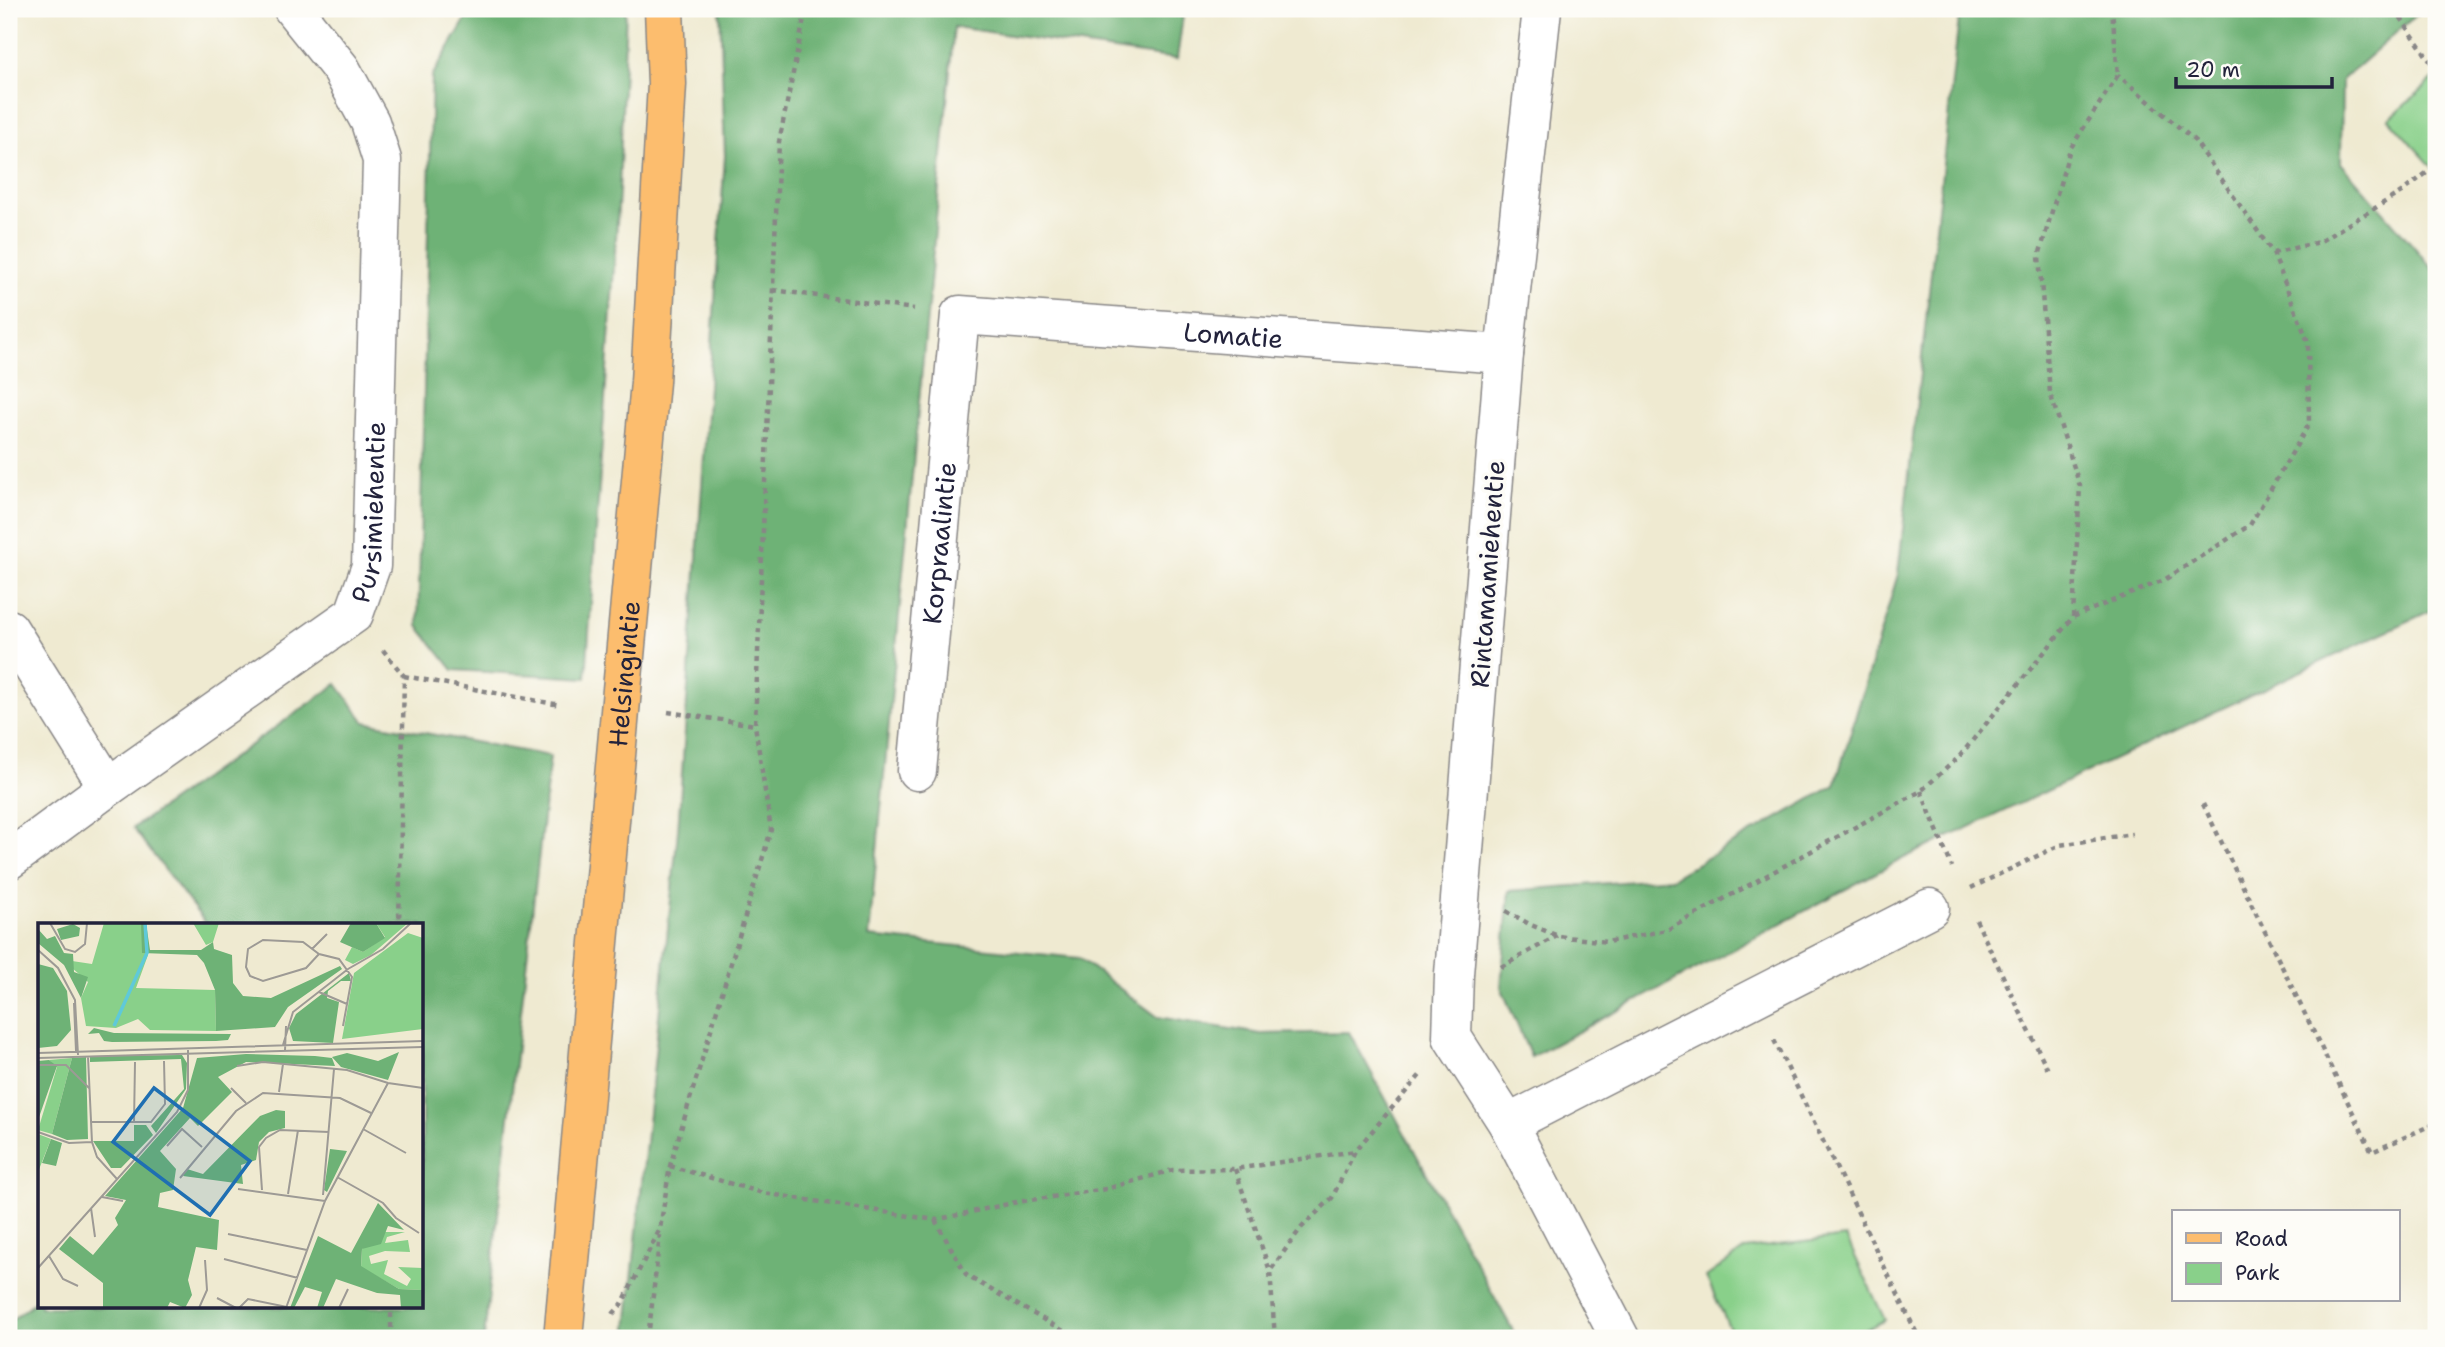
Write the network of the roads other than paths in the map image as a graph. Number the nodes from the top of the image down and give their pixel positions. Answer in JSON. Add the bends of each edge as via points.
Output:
{"nodes":[{"id":1,"x":293,"y":9,"type":"edge"},
{"id":2,"x":664,"y":9,"type":"edge"},
{"id":3,"x":1542,"y":9,"type":"edge"},
{"id":4,"x":960,"y":315,"type":"joint"},
{"id":5,"x":1504,"y":354,"type":"junction"},
{"id":6,"x":9,"y":629,"type":"edge"},
{"id":7,"x":917,"y":771,"type":"dead end"},
{"id":8,"x":108,"y":787,"type":"junction"},
{"id":9,"x":9,"y":860,"type":"edge"},
{"id":10,"x":1946,"y":900,"type":"road end"},
{"id":11,"x":1508,"y":1124,"type":"junction"},
{"id":12,"x":563,"y":1338,"type":"edge"},
{"id":13,"x":1620,"y":1338,"type":"edge"}],
"edges":[{"from":1,"to":8,"type":"street","name":"Pursimiehentie","via":[[341,69],[370,121],[382,160],[371,566],[354,614]]},
{"from":2,"to":12,"type":"main road","name":"Helsingintie","via":[[667,84],[650,382]]},
{"from":3,"to":5,"type":"street","name":"Rintamamiehentie"},
{"from":4,"to":5,"type":"street","name":"Lomatie"},
{"from":4,"to":7,"type":"street","name":"Korpraalintie"},
{"from":5,"to":11,"type":"street","name":"Rintamamiehentie","via":[[1452,1037]]},
{"from":6,"to":8,"type":"street"},
{"from":8,"to":9,"type":"street","name":"Pursimiehentie"},
{"from":10,"to":11,"type":"street"},
{"from":11,"to":13,"type":"street"}]}
